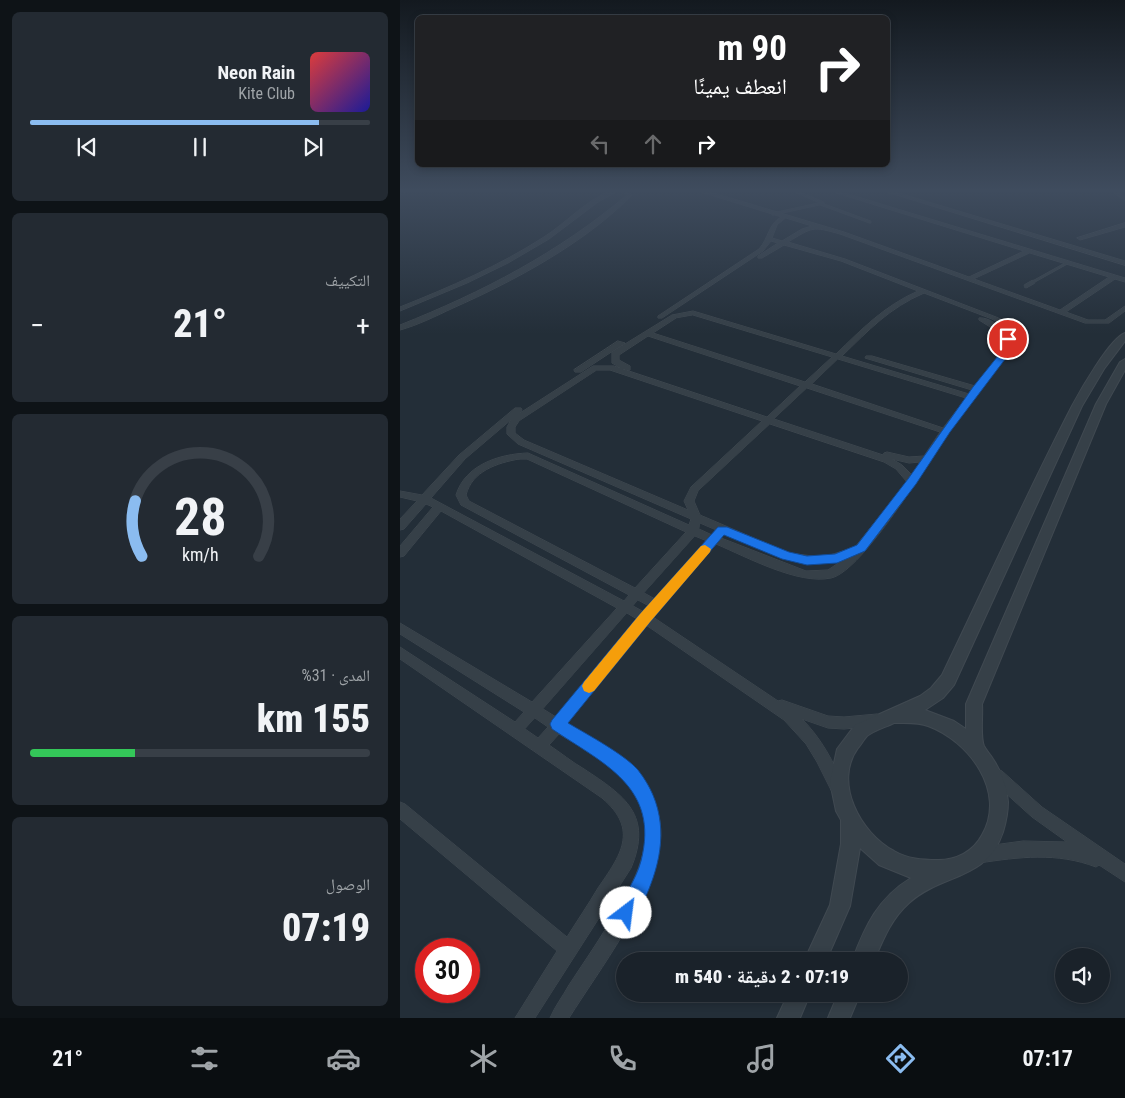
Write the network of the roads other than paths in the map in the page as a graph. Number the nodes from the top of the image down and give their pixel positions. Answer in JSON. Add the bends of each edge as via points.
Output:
{"nodes":[{"id":1,"x":545,"y":239,"type":"edge"},
{"id":2,"x":574,"y":239,"type":"edge"},
{"id":3,"x":790,"y":239,"type":"edge"},
{"id":4,"x":854,"y":239,"type":"edge"},
{"id":5,"x":988,"y":239,"type":"edge"},
{"id":6,"x":1044,"y":239,"type":"edge"},
{"id":7,"x":769,"y":241,"type":"joint"},
{"id":8,"x":781,"y":244,"type":"junction"},
{"id":9,"x":1029,"y":251,"type":"junction"},
{"id":10,"x":1067,"y":263,"type":"junction"},
{"id":11,"x":1125,"y":263,"type":"edge"},
{"id":12,"x":1114,"y":277,"type":"junction"},
{"id":13,"x":969,"y":279,"type":"junction"},
{"id":14,"x":1125,"y":280,"type":"edge"},
{"id":15,"x":1026,"y":286,"type":"dead end"},
{"id":16,"x":920,"y":292,"type":"junction"},
{"id":17,"x":1125,"y":308,"type":"edge"},
{"id":18,"x":400,"y":309,"type":"edge"},
{"id":19,"x":1060,"y":312,"type":"junction"},
{"id":20,"x":400,"y":328,"type":"edge"},
{"id":21,"x":647,"y":332,"type":"junction"},
{"id":22,"x":1125,"y":336,"type":"edge"},
{"id":23,"x":842,"y":353,"type":"junction"},
{"id":24,"x":1125,"y":362,"type":"edge"},
{"id":25,"x":807,"y":385,"type":"junction"},
{"id":26,"x":973,"y":393,"type":"junction"},
{"id":27,"x":770,"y":418,"type":"junction"},
{"id":28,"x":946,"y":431,"type":"junction"},
{"id":29,"x":928,"y":459,"type":"junction"},
{"id":30,"x":912,"y":482,"type":"junction"},
{"id":31,"x":400,"y":494,"type":"edge"},
{"id":32,"x":424,"y":499,"type":"junction"},
{"id":33,"x":440,"y":506,"type":"junction"},
{"id":34,"x":696,"y":518,"type":"junction"},
{"id":35,"x":400,"y":526,"type":"edge"},
{"id":36,"x":722,"y":530,"type":"junction"},
{"id":37,"x":693,"y":531,"type":"junction"},
{"id":38,"x":713,"y":540,"type":"junction"},
{"id":39,"x":861,"y":548,"type":"junction"},
{"id":40,"x":400,"y":553,"type":"edge"},
{"id":41,"x":636,"y":594,"type":"junction"},
{"id":42,"x":656,"y":605,"type":"junction"},
{"id":43,"x":624,"y":607,"type":"junction"},
{"id":44,"x":645,"y":618,"type":"junction"},
{"id":45,"x":400,"y":628,"type":"edge"},
{"id":46,"x":400,"y":652,"type":"edge"},
{"id":47,"x":764,"y":699,"type":"junction"},
{"id":48,"x":533,"y":710,"type":"junction"},
{"id":49,"x":885,"y":718,"type":"junction"},
{"id":50,"x":558,"y":724,"type":"junction"},
{"id":51,"x":515,"y":730,"type":"junction"},
{"id":52,"x":540,"y":746,"type":"junction"},
{"id":53,"x":975,"y":748,"type":"junction"},
{"id":54,"x":989,"y":768,"type":"junction"},
{"id":55,"x":839,"y":790,"type":"junction"},
{"id":56,"x":400,"y":809,"type":"edge"},
{"id":57,"x":849,"y":820,"type":"junction"},
{"id":58,"x":978,"y":855,"type":"junction"},
{"id":59,"x":941,"y":871,"type":"junction"},
{"id":60,"x":1125,"y":874,"type":"edge"},
{"id":61,"x":568,"y":949,"type":"junction"},
{"id":62,"x":819,"y":952,"type":"edge"},
{"id":63,"x":867,"y":952,"type":"edge"},
{"id":64,"x":795,"y":1002,"type":"edge"},
{"id":65,"x":846,"y":1002,"type":"edge"},
{"id":66,"x":524,"y":1018,"type":"edge"},
{"id":67,"x":560,"y":1018,"type":"edge"},
{"id":68,"x":788,"y":1018,"type":"edge"},
{"id":69,"x":839,"y":1018,"type":"edge"}],
"edges":[{"from":1,"to":18,"type":"street","via":[[467,282]]},
{"from":2,"to":20,"type":"street","via":[[544,259],[468,298]]},
{"from":3,"to":8,"type":"street"},
{"from":4,"to":13,"type":"street"},
{"from":5,"to":9,"type":"street"},
{"from":6,"to":11,"type":"street"},
{"from":7,"to":8,"type":"street"},
{"from":7,"to":32,"type":"street","via":[[748,260],[515,412],[462,457]]},
{"from":8,"to":16,"type":"street","via":[[843,260]]},
{"from":8,"to":23,"type":"street","via":[[698,300],[695,306]]},
{"from":9,"to":10,"type":"street"},
{"from":9,"to":13,"type":"street"},
{"from":10,"to":12,"type":"street"},
{"from":10,"to":15,"type":"lane"},
{"from":12,"to":14,"type":"street"},
{"from":12,"to":19,"type":"street"},
{"from":13,"to":19,"type":"street"},
{"from":16,"to":23,"type":"street","via":[[885,312]]},
{"from":16,"to":26,"type":"street","via":[[1014,328],[1018,336]]},
{"from":17,"to":19,"type":"street","via":[[1109,321],[1100,323],[1083,321]]},
{"from":21,"to":23,"type":"street","via":[[674,316],[693,313]]},
{"from":21,"to":25,"type":"street"},
{"from":21,"to":27,"type":"street","via":[[615,354],[615,361]]},
{"from":22,"to":49,"type":"street","via":[[1102,364],[1077,406],[948,680],[938,694],[925,702]]},
{"from":23,"to":25,"type":"street"},
{"from":23,"to":26,"type":"street"},
{"from":24,"to":53,"type":"street","via":[[1084,443],[974,704]]},
{"from":25,"to":27,"type":"street"},
{"from":25,"to":28,"type":"street"},
{"from":26,"to":28,"type":"street"},
{"from":27,"to":29,"type":"street","via":[[891,456]]},
{"from":27,"to":30,"type":"street","via":[[886,460],[905,472]]},
{"from":27,"to":34,"type":"street","via":[[692,493],[690,505]]},
{"from":27,"to":34,"type":"street","via":[[606,367],[584,374],[516,419],[510,427],[511,434],[521,442]]},
{"from":28,"to":29,"type":"street"},
{"from":29,"to":30,"type":"street"},
{"from":30,"to":39,"type":"street"},
{"from":31,"to":32,"type":"street"},
{"from":32,"to":33,"type":"street"},
{"from":32,"to":35,"type":"street"},
{"from":33,"to":40,"type":"street"},
{"from":33,"to":43,"type":"street"},
{"from":34,"to":36,"type":"street"},
{"from":34,"to":37,"type":"street"},
{"from":36,"to":38,"type":"street"},
{"from":36,"to":39,"type":"street","via":[[807,561],[837,558]]},
{"from":37,"to":38,"type":"street"},
{"from":37,"to":41,"type":"street"},
{"from":37,"to":41,"type":"street","via":[[528,456],[496,461],[481,469],[464,485],[461,495],[469,506]]},
{"from":38,"to":39,"type":"street","via":[[784,568],[815,576],[837,571]]},
{"from":38,"to":42,"type":"street"},
{"from":41,"to":42,"type":"street"},
{"from":41,"to":43,"type":"street"},
{"from":42,"to":44,"type":"street"},
{"from":43,"to":44,"type":"street"},
{"from":43,"to":48,"type":"street"},
{"from":44,"to":47,"type":"street"},
{"from":44,"to":50,"type":"street"},
{"from":45,"to":48,"type":"street"},
{"from":46,"to":51,"type":"street"},
{"from":47,"to":49,"type":"street","via":[[828,722]]},
{"from":47,"to":55,"type":"street","via":[[809,735]]},
{"from":48,"to":50,"type":"street"},
{"from":48,"to":51,"type":"street"},
{"from":49,"to":53,"type":"street","via":[[918,716],[942,723]]},
{"from":49,"to":55,"type":"street","via":[[860,730],[846,746],[839,767]]},
{"from":50,"to":52,"type":"street"},
{"from":50,"to":67,"type":"street","via":[[608,756],[632,776],[648,804],[654,838],[650,861],[633,900]]},
{"from":51,"to":52,"type":"street"},
{"from":52,"to":61,"type":"street","via":[[618,803],[629,820],[631,831],[625,862]]},
{"from":53,"to":54,"type":"street"},
{"from":54,"to":58,"type":"street","via":[[997,791],[998,814],[995,830]]},
{"from":54,"to":60,"type":"street","via":[[1037,812]]},
{"from":55,"to":57,"type":"street"},
{"from":56,"to":61,"type":"street"},
{"from":57,"to":59,"type":"street","via":[[878,854],[920,871]]},
{"from":57,"to":62,"type":"street","via":[[851,844],[840,906]]},
{"from":58,"to":59,"type":"street","via":[[955,868]]},
{"from":58,"to":60,"type":"street","via":[[1036,850],[1074,851]]},
{"from":59,"to":63,"type":"street","via":[[902,895],[882,918]]},
{"from":61,"to":66,"type":"street"},
{"from":64,"to":68,"type":"street"},
{"from":65,"to":69,"type":"street"}]}
